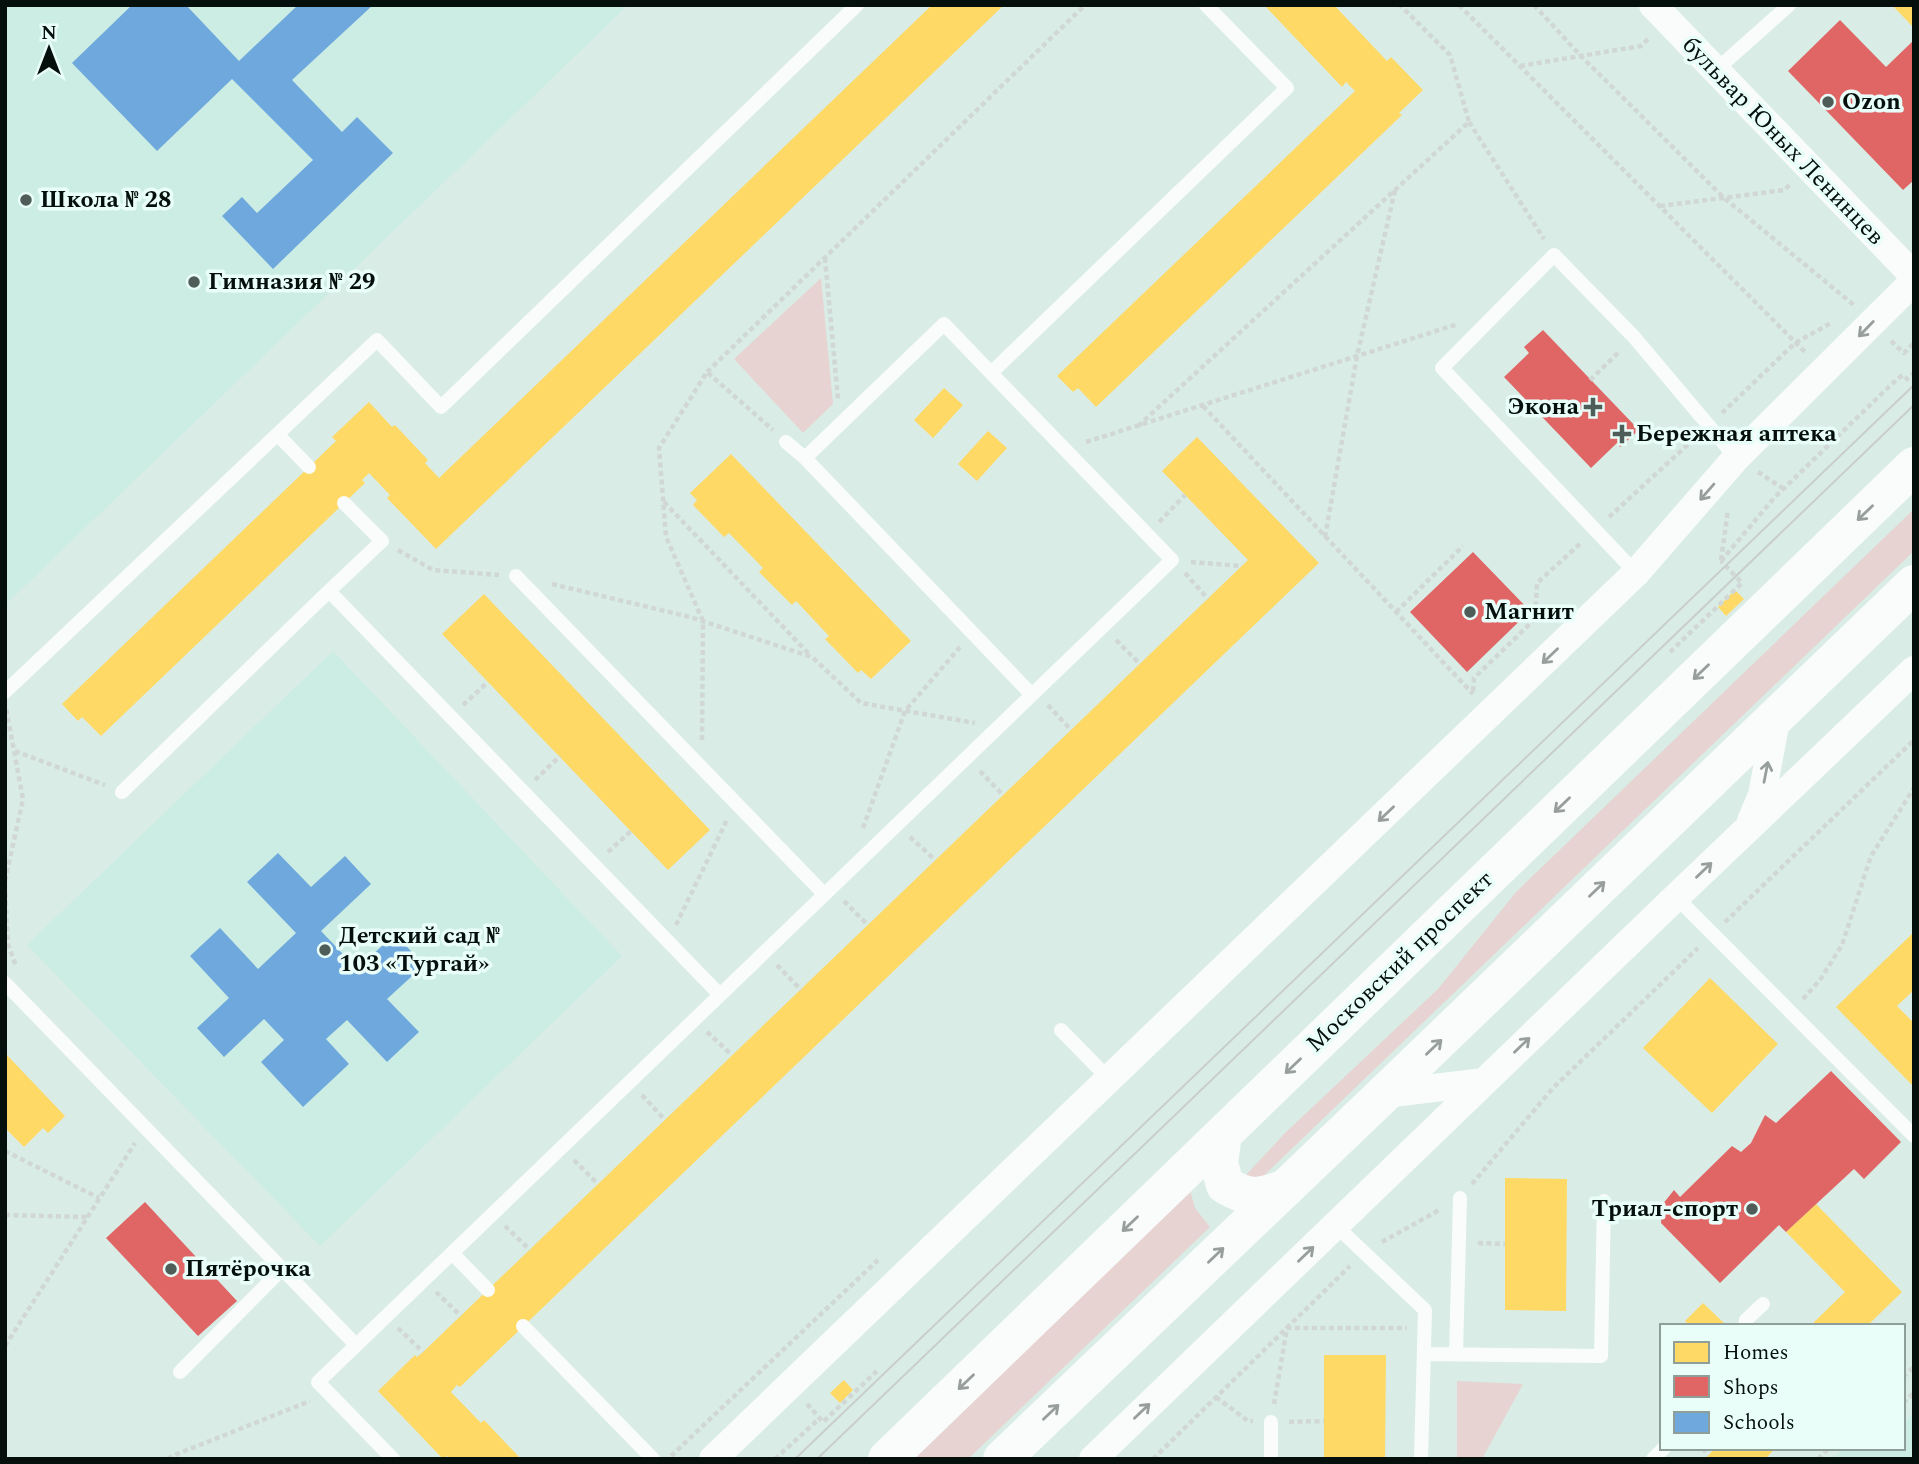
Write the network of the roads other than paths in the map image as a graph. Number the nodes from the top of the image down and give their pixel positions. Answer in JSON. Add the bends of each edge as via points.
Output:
{"nodes":[{"id":1,"x":857,"y":5,"type":"edge"},
{"id":2,"x":1206,"y":5,"type":"edge"},
{"id":3,"x":1789,"y":5,"type":"edge"},
{"id":4,"x":1660,"y":13,"type":"edge"},
{"id":5,"x":1715,"y":71,"type":"junction"},
{"id":6,"x":1914,"y":279,"type":"edge"},
{"id":7,"x":992,"y":373,"type":"junction"},
{"id":8,"x":278,"y":435,"type":"junction"},
{"id":9,"x":786,"y":442,"type":"road end"},
{"id":10,"x":805,"y":458,"type":"junction"},
{"id":11,"x":1736,"y":458,"type":"junction"},
{"id":12,"x":1914,"y":466,"type":"edge"},
{"id":13,"x":309,"y":467,"type":"dead end"},
{"id":14,"x":344,"y":503,"type":"dead end"},
{"id":15,"x":1636,"y":573,"type":"junction"},
{"id":16,"x":516,"y":576,"type":"road end"},
{"id":17,"x":1914,"y":584,"type":"edge"},
{"id":18,"x":329,"y":591,"type":"junction"},
{"id":19,"x":1914,"y":670,"type":"edge"},
{"id":20,"x":5,"y":692,"type":"edge"},
{"id":21,"x":1034,"y":693,"type":"junction"},
{"id":22,"x":1777,"y":715,"type":"junction"},
{"id":23,"x":122,"y":792,"type":"road end"},
{"id":24,"x":1749,"y":827,"type":"junction"},
{"id":25,"x":828,"y":891,"type":"junction"},
{"id":26,"x":1676,"y":897,"type":"junction"},
{"id":27,"x":5,"y":983,"type":"edge"},
{"id":28,"x":720,"y":995,"type":"junction"},
{"id":29,"x":1061,"y":1030,"type":"dead end"},
{"id":30,"x":1109,"y":1079,"type":"junction"},
{"id":31,"x":1484,"y":1082,"type":"junction"},
{"id":32,"x":1384,"y":1094,"type":"junction"},
{"id":33,"x":1223,"y":1134,"type":"junction"},
{"id":34,"x":1914,"y":1136,"type":"edge"},
{"id":35,"x":1286,"y":1188,"type":"junction"},
{"id":36,"x":1460,"y":1198,"type":"dead end"},
{"id":37,"x":1604,"y":1201,"type":"dead end"},
{"id":38,"x":1335,"y":1225,"type":"junction"},
{"id":39,"x":452,"y":1253,"type":"junction"},
{"id":40,"x":282,"y":1269,"type":"junction"},
{"id":41,"x":488,"y":1290,"type":"dead end"},
{"id":42,"x":1763,"y":1304,"type":"dead end"},
{"id":43,"x":1745,"y":1324,"type":"edge"},
{"id":44,"x":523,"y":1326,"type":"dead end"},
{"id":45,"x":356,"y":1345,"type":"junction"},
{"id":46,"x":1425,"y":1354,"type":"junction"},
{"id":47,"x":1456,"y":1354,"type":"junction"},
{"id":48,"x":180,"y":1372,"type":"dead end"},
{"id":49,"x":1271,"y":1422,"type":"road end"},
{"id":50,"x":393,"y":1459,"type":"edge"},
{"id":51,"x":653,"y":1459,"type":"edge"},
{"id":52,"x":713,"y":1459,"type":"edge"},
{"id":53,"x":887,"y":1459,"type":"edge"},
{"id":54,"x":1002,"y":1459,"type":"edge"},
{"id":55,"x":1093,"y":1459,"type":"edge"},
{"id":56,"x":1271,"y":1459,"type":"edge"},
{"id":57,"x":1420,"y":1459,"type":"edge"}],
"edges":[{"from":1,"to":8,"type":"lane","via":[[441,407],[377,340]]},
{"from":2,"to":7,"type":"lane","via":[[1287,88]]},
{"from":3,"to":5,"type":"lane"},
{"from":4,"to":5,"type":"street","name":"бульвар Юных Ленинцев"},
{"from":5,"to":6,"type":"street","name":"бульвар Юных Ленинцев"},
{"from":6,"to":11,"type":"street","one_way":true},
{"from":7,"to":10,"type":"lane","via":[[944,324]]},
{"from":7,"to":21,"type":"lane","via":[[1172,560]]},
{"from":8,"to":13,"type":"lane"},
{"from":8,"to":20,"type":"lane"},
{"from":9,"to":10,"type":"lane"},
{"from":10,"to":21,"type":"lane"},
{"from":11,"to":15,"type":"street","one_way":true},
{"from":11,"to":15,"type":"lane","via":[[1634,337],[1554,256],[1442,368]]},
{"from":12,"to":33,"type":"main road","name":"Московский проспект","one_way":true},
{"from":14,"to":18,"type":"lane","via":[[382,541]]},
{"from":15,"to":30,"type":"street","one_way":true},
{"from":16,"to":25,"type":"lane","via":[[735,803]]},
{"from":17,"to":22,"type":"main road"},
{"from":18,"to":23,"type":"lane"},
{"from":18,"to":28,"type":"lane"},
{"from":19,"to":24,"type":"street"},
{"from":21,"to":25,"type":"lane"},
{"from":24,"to":22,"type":"street","one_way":true,"via":[[1762,796]]},
{"from":32,"to":22,"type":"main road","one_way":true},
{"from":26,"to":24,"type":"street","one_way":true},
{"from":25,"to":28,"type":"lane"},
{"from":31,"to":26,"type":"street","one_way":true},
{"from":26,"to":34,"type":"lane"},
{"from":27,"to":40,"type":"lane"},
{"from":28,"to":39,"type":"lane"},
{"from":29,"to":30,"type":"lane"},
{"from":30,"to":52,"type":"street"},
{"from":31,"to":32,"type":"street"},
{"from":31,"to":38,"type":"street"},
{"from":32,"to":35,"type":"main road"},
{"from":33,"to":35,"type":"main road","via":[[1219,1163],[1225,1185],[1241,1195],[1264,1196]]},
{"from":33,"to":53,"type":"main road","name":"Московский проспект","one_way":true},
{"from":54,"to":35,"type":"main road","one_way":true},
{"from":36,"to":47,"type":"lane"},
{"from":37,"to":47,"type":"lane","via":[[1601,1356]]},
{"from":38,"to":46,"type":"lane","via":[[1425,1310]]},
{"from":55,"to":38,"type":"street","one_way":true},
{"from":39,"to":41,"type":"lane"},
{"from":39,"to":45,"type":"lane"},
{"from":40,"to":45,"type":"lane"},
{"from":40,"to":48,"type":"lane"},
{"from":42,"to":43,"type":"lane"},
{"from":44,"to":51,"type":"lane"},
{"from":45,"to":50,"type":"lane","via":[[318,1382]]},
{"from":46,"to":47,"type":"lane"},
{"from":46,"to":57,"type":"lane"},
{"from":49,"to":56,"type":"lane"}]}
